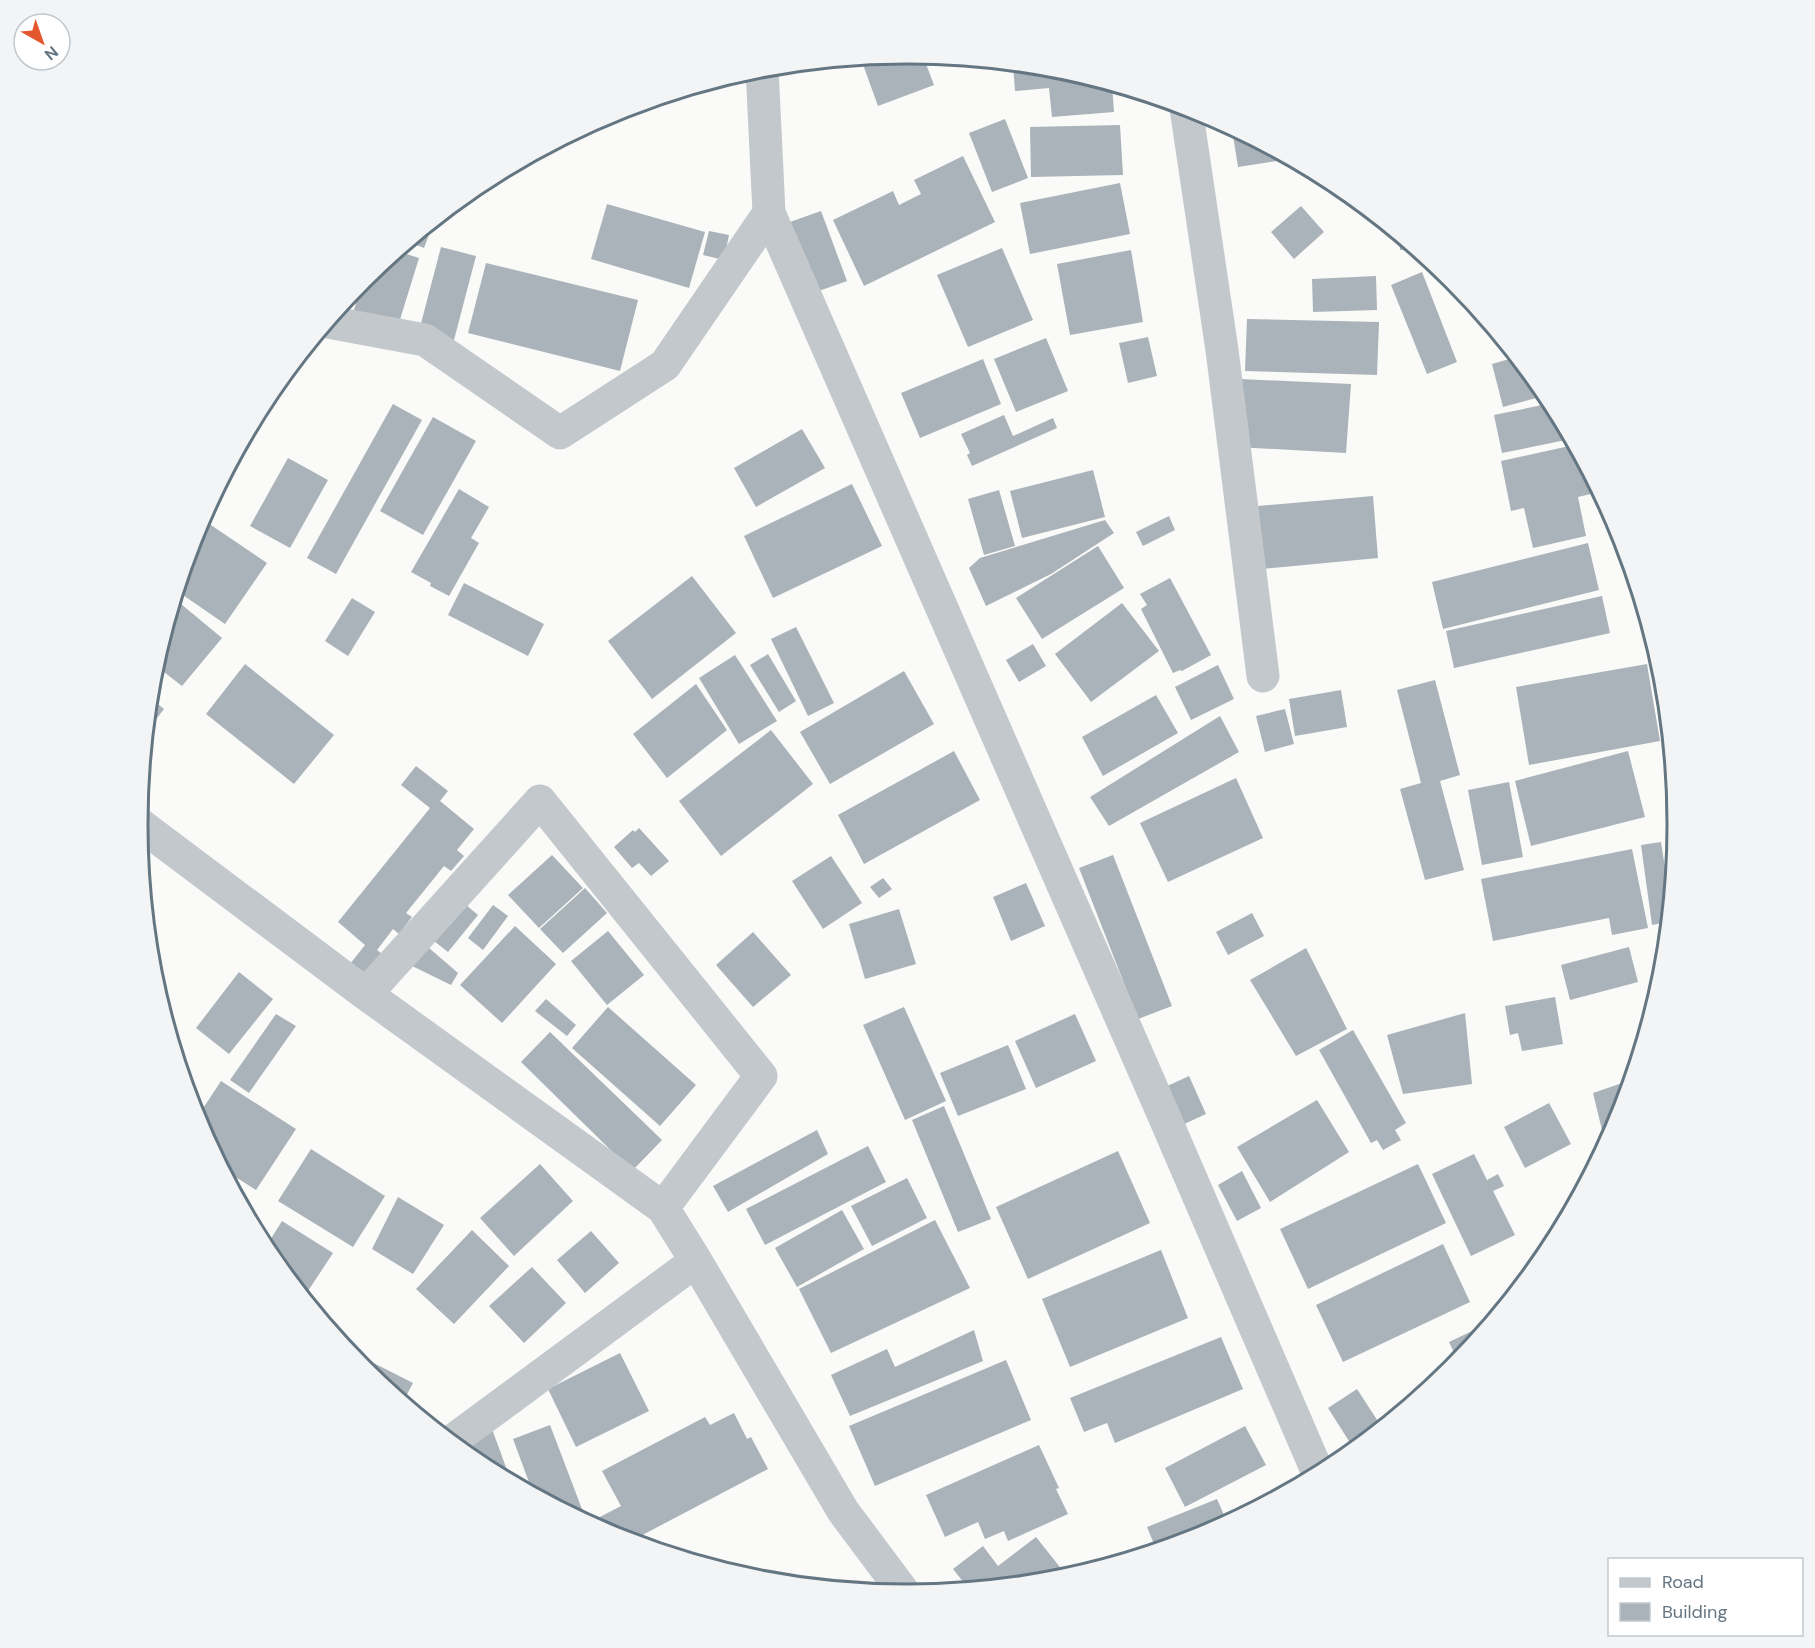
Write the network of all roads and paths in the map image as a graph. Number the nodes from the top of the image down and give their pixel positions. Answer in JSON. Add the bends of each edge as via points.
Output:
{"nodes":[{"id":1,"x":763,"y":78,"type":"edge"},
{"id":2,"x":1188,"y":118,"type":"edge"},
{"id":3,"x":769,"y":213,"type":"junction"},
{"id":4,"x":336,"y":323,"type":"edge"},
{"id":5,"x":1263,"y":676,"type":"dead end"},
{"id":6,"x":148,"y":831,"type":"edge"},
{"id":7,"x":366,"y":994,"type":"junction"},
{"id":8,"x":663,"y":1208,"type":"junction"},
{"id":9,"x":696,"y":1261,"type":"junction"},
{"id":10,"x":458,"y":1436,"type":"edge"},
{"id":11,"x":1315,"y":1465,"type":"edge"},
{"id":12,"x":897,"y":1584,"type":"edge"}],
"edges":[{"from":1,"to":3,"type":"street"},
{"from":2,"to":5,"type":"street","via":[[1222,350]]},
{"from":3,"to":4,"type":"street","via":[[664,365],[560,433],[425,340]]},
{"from":3,"to":11,"type":"street"},
{"from":6,"to":7,"type":"street"},
{"from":7,"to":8,"type":"street"},
{"from":7,"to":8,"type":"street","via":[[540,801],[761,1076]]},
{"from":8,"to":9,"type":"street"},
{"from":9,"to":10,"type":"street"},
{"from":9,"to":12,"type":"street","via":[[843,1511]]}]}
